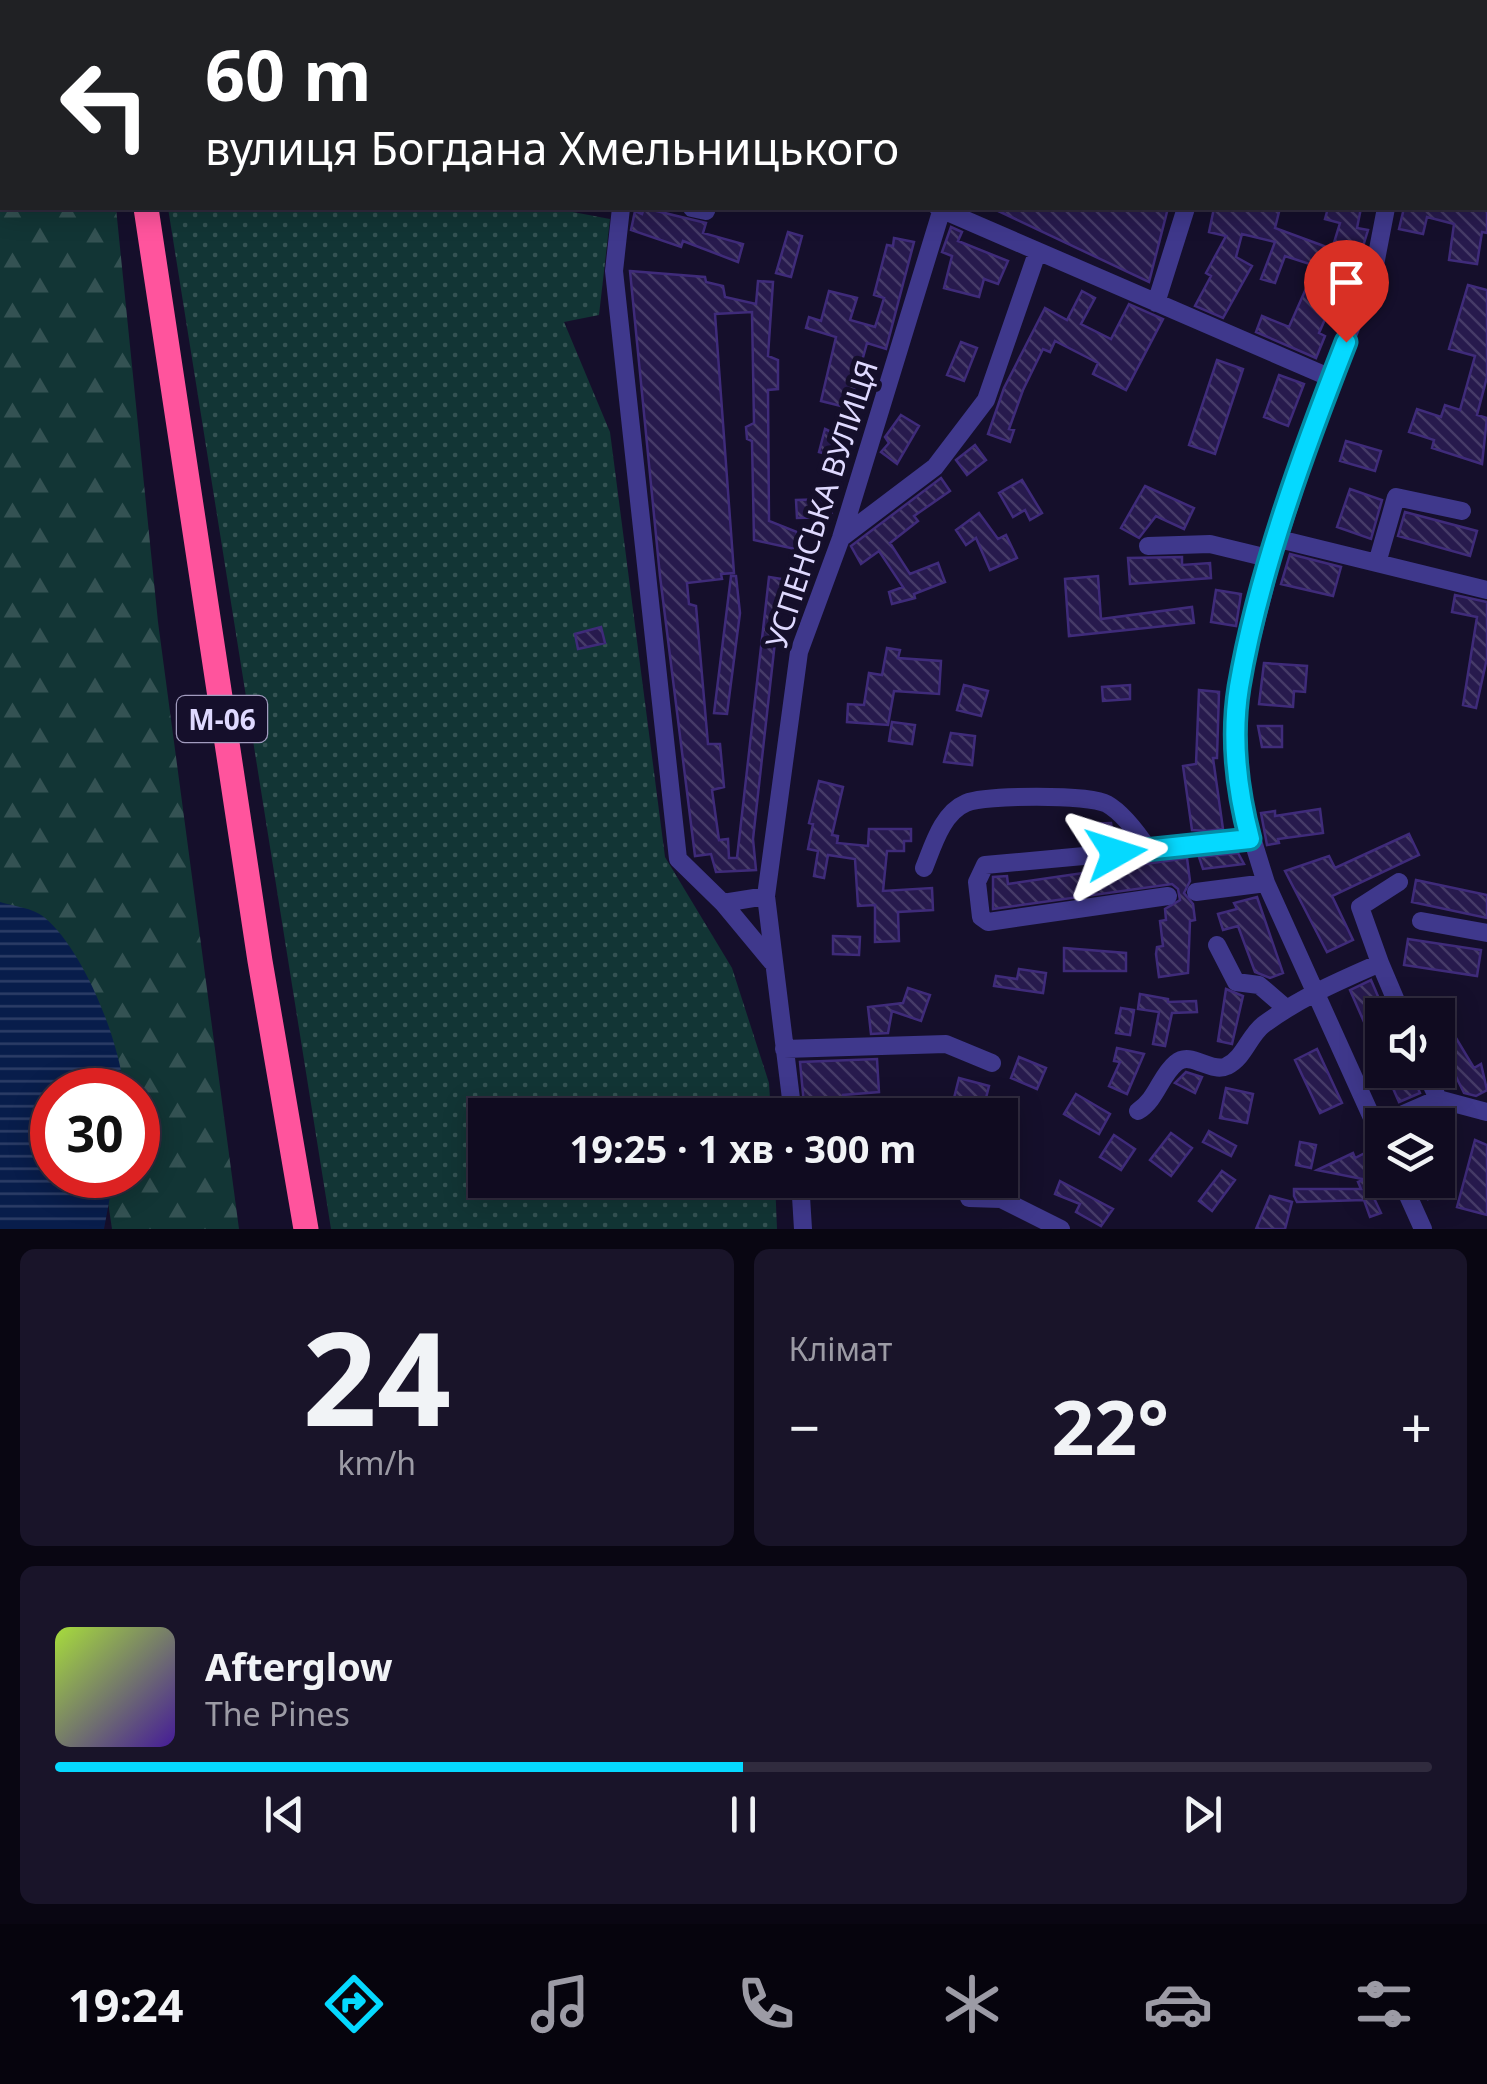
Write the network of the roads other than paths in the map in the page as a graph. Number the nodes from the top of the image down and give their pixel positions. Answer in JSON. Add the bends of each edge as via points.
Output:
{"nodes":[{"id":1,"x":146,"y":210,"type":"edge"},
{"id":2,"x":621,"y":210,"type":"edge"},
{"id":3,"x":940,"y":210,"type":"edge"},
{"id":4,"x":1185,"y":210,"type":"edge"},
{"id":5,"x":1386,"y":210,"type":"edge"},
{"id":6,"x":1038,"y":253,"type":"junction"},
{"id":7,"x":1156,"y":304,"type":"junction"},
{"id":8,"x":1332,"y":378,"type":"junction"},
{"id":9,"x":1462,"y":511,"type":"dead end"},
{"id":10,"x":841,"y":538,"type":"junction"},
{"id":11,"x":1279,"y":539,"type":"junction"},
{"id":12,"x":1148,"y":546,"type":"dead end"},
{"id":13,"x":1272,"y":559,"type":"junction"},
{"id":14,"x":1376,"y":563,"type":"junction"},
{"id":15,"x":1487,"y":590,"type":"edge"},
{"id":16,"x":1250,"y":839,"type":"junction"},
{"id":17,"x":1149,"y":850,"type":"junction"},
{"id":18,"x":924,"y":868,"type":"dead end"},
{"id":19,"x":1399,"y":882,"type":"dead end"},
{"id":20,"x":1266,"y":883,"type":"junction"},
{"id":21,"x":1196,"y":892,"type":"dead end"},
{"id":22,"x":766,"y":896,"type":"junction"},
{"id":23,"x":1168,"y":896,"type":"dead end"},
{"id":24,"x":723,"y":903,"type":"junction"},
{"id":25,"x":1422,"y":921,"type":"dead end"},
{"id":26,"x":1487,"y":933,"type":"edge"},
{"id":27,"x":1217,"y":945,"type":"dead end"},
{"id":28,"x":772,"y":963,"type":"junction"},
{"id":29,"x":1380,"y":964,"type":"junction"},
{"id":30,"x":1314,"y":992,"type":"junction"},
{"id":31,"x":1395,"y":998,"type":"edge"},
{"id":32,"x":1287,"y":1009,"type":"junction"},
{"id":33,"x":784,"y":1049,"type":"junction"},
{"id":34,"x":992,"y":1063,"type":"dead end"},
{"id":35,"x":1433,"y":1088,"type":"edge"},
{"id":36,"x":790,"y":1098,"type":"edge"},
{"id":37,"x":1438,"y":1099,"type":"junction"},
{"id":38,"x":1367,"y":1108,"type":"edge"},
{"id":39,"x":1422,"y":1108,"type":"edge"},
{"id":40,"x":1138,"y":1111,"type":"dead end"},
{"id":41,"x":1487,"y":1112,"type":"edge"},
{"id":42,"x":801,"y":1198,"type":"edge"},
{"id":43,"x":969,"y":1198,"type":"dead end"},
{"id":44,"x":1409,"y":1198,"type":"edge"},
{"id":45,"x":306,"y":1229,"type":"edge"},
{"id":46,"x":803,"y":1229,"type":"edge"},
{"id":47,"x":1062,"y":1229,"type":"edge"},
{"id":48,"x":1423,"y":1229,"type":"edge"}],
"edges":[{"from":1,"to":45,"type":"highway","number":"М-06"},
{"from":2,"to":24,"type":"street","via":[[614,271],[678,858]]},
{"from":3,"to":6,"type":"street"},
{"from":3,"to":10,"type":"street","name":"УСПЕНСЬКА ВУЛИЦЯ"},
{"from":4,"to":7,"type":"street"},
{"from":5,"to":8,"type":"street","via":[[1374,270]]},
{"from":6,"to":7,"type":"street"},
{"from":6,"to":10,"type":"street","via":[[986,400],[935,467]]},
{"from":7,"to":8,"type":"street"},
{"from":8,"to":11,"type":"street"},
{"from":9,"to":14,"type":"street","via":[[1396,497]]},
{"from":10,"to":22,"type":"street","name":"УСПЕНСЬКА ВУЛИЦЯ","via":[[799,652]]},
{"from":11,"to":13,"type":"street"},
{"from":11,"to":14,"type":"street"},
{"from":12,"to":13,"type":"street","via":[[1210,544]]},
{"from":13,"to":16,"type":"street","via":[[1239,688],[1239,796]]},
{"from":14,"to":15,"type":"street"},
{"from":16,"to":17,"type":"street"},
{"from":16,"to":20,"type":"street"},
{"from":17,"to":18,"type":"street","via":[[1107,804],[1089,798],[984,800],[964,803],[952,814]]},
{"from":17,"to":23,"type":"street","via":[[985,865],[978,882],[981,917],[988,922]]},
{"from":19,"to":29,"type":"street","via":[[1360,906]]},
{"from":20,"to":21,"type":"street"},
{"from":20,"to":30,"type":"street"},
{"from":22,"to":24,"type":"street"},
{"from":22,"to":28,"type":"street","name":"УСПЕНСЬКА ВУЛИЦЯ"},
{"from":24,"to":28,"type":"street"},
{"from":25,"to":26,"type":"street"},
{"from":27,"to":32,"type":"street","via":[[1236,982],[1260,985]]},
{"from":28,"to":33,"type":"street","name":"УСПЕНСЬКА ВУЛИЦЯ"},
{"from":29,"to":30,"type":"street"},
{"from":29,"to":31,"type":"street"},
{"from":30,"to":32,"type":"street"},
{"from":30,"to":38,"type":"street"},
{"from":32,"to":40,"type":"street","via":[[1227,1066],[1176,1062]]},
{"from":33,"to":34,"type":"street","via":[[946,1044]]},
{"from":33,"to":36,"type":"street","name":"УСПЕНСЬКА ВУЛИЦЯ"},
{"from":35,"to":37,"type":"street"},
{"from":37,"to":39,"type":"street"},
{"from":37,"to":41,"type":"street"},
{"from":42,"to":46,"type":"street"},
{"from":43,"to":47,"type":"street","via":[[1001,1199]]},
{"from":44,"to":48,"type":"street"}]}
